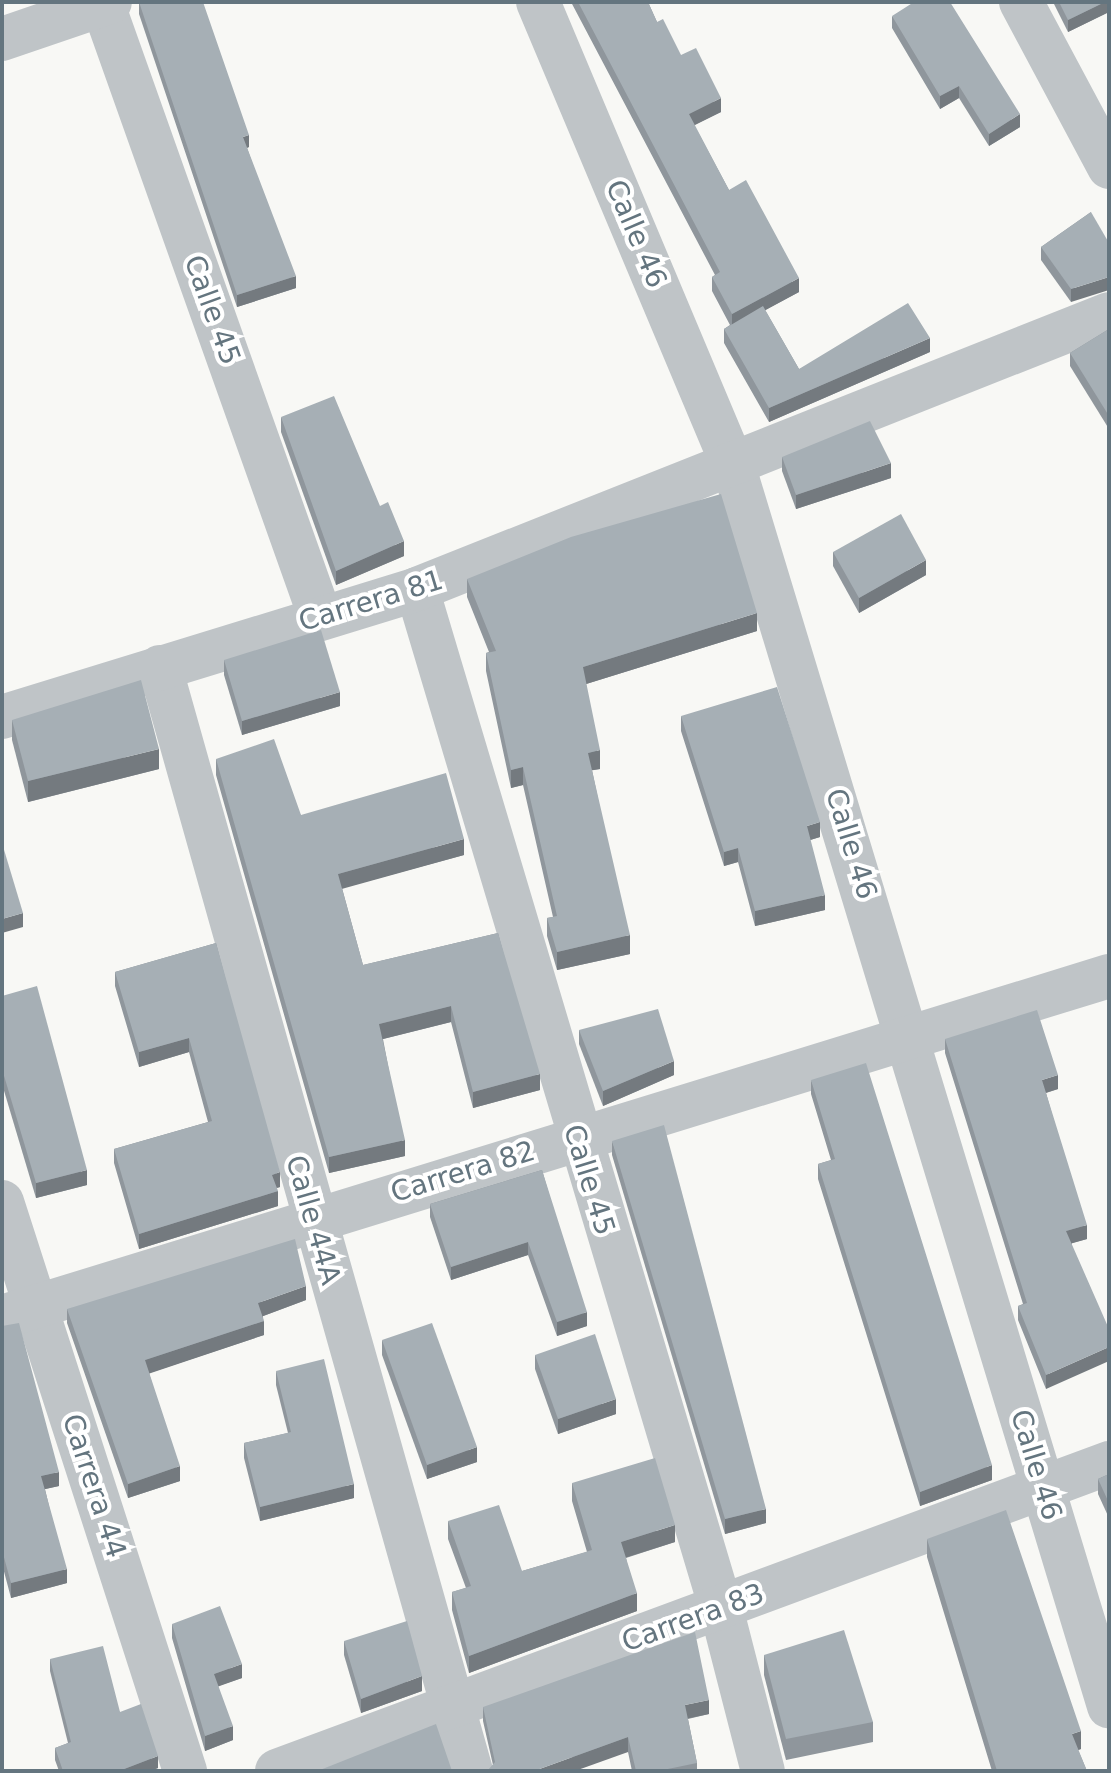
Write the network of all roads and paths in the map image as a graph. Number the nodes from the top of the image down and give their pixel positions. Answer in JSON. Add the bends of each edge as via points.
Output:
{"nodes":[{"id":1,"x":538,"y":2,"type":"edge"},
{"id":2,"x":1021,"y":2,"type":"edge"},
{"id":3,"x":107,"y":3,"type":"edge"},
{"id":4,"x":2,"y":39,"type":"edge"},
{"id":5,"x":1109,"y":167,"type":"edge"},
{"id":6,"x":1109,"y":314,"type":"edge"},
{"id":7,"x":734,"y":468,"type":"junction"},
{"id":8,"x":417,"y":589,"type":"junction"},
{"id":9,"x":320,"y":616,"type":"junction"},
{"id":10,"x":160,"y":667,"type":"junction"},
{"id":11,"x":2,"y":717,"type":"edge"},
{"id":12,"x":1109,"y":976,"type":"edge"},
{"id":13,"x":911,"y":1039,"type":"junction"},
{"id":14,"x":576,"y":1138,"type":"junction"},
{"id":15,"x":2,"y":1202,"type":"edge"},
{"id":16,"x":312,"y":1218,"type":"junction"},
{"id":17,"x":19,"y":1312,"type":"edge"},
{"id":18,"x":1109,"y":1463,"type":"edge"},
{"id":19,"x":1043,"y":1490,"type":"junction"},
{"id":20,"x":721,"y":1608,"type":"junction"},
{"id":21,"x":1109,"y":1706,"type":"edge"},
{"id":22,"x":452,"y":1707,"type":"junction"},
{"id":23,"x":185,"y":1771,"type":"edge"},
{"id":24,"x":277,"y":1771,"type":"edge"},
{"id":25,"x":471,"y":1771,"type":"edge"},
{"id":26,"x":763,"y":1771,"type":"edge"}],
"edges":[{"from":1,"to":7,"type":"street","name":"Calle 46"},
{"from":2,"to":5,"type":"street"},
{"from":3,"to":4,"type":"street"},
{"from":3,"to":9,"type":"street","name":"Calle 45"},
{"from":6,"to":7,"type":"street","name":"Carrera 81"},
{"from":7,"to":8,"type":"street","name":"Carrera 81"},
{"from":7,"to":13,"type":"street","name":"Calle 46"},
{"from":8,"to":9,"type":"street","name":"Carrera 81"},
{"from":8,"to":14,"type":"street","name":"Calle 45"},
{"from":9,"to":10,"type":"street","name":"Carrera 81"},
{"from":10,"to":11,"type":"street","name":"Carrera 81"},
{"from":10,"to":16,"type":"street","name":"Calle 44A"},
{"from":12,"to":13,"type":"street","name":"Carrera 82"},
{"from":13,"to":14,"type":"street","name":"Carrera 82"},
{"from":13,"to":19,"type":"street","name":"Calle 46"},
{"from":14,"to":16,"type":"street","name":"Carrera 82"},
{"from":14,"to":20,"type":"street","name":"Calle 45"},
{"from":15,"to":17,"type":"street","name":"Carrera 44"},
{"from":16,"to":17,"type":"street","name":"Carrera 82"},
{"from":16,"to":22,"type":"street","name":"Calle 44A"},
{"from":17,"to":23,"type":"street","name":"Carrera 44"},
{"from":18,"to":19,"type":"street","name":"Carrera 83"},
{"from":19,"to":20,"type":"street","name":"Carrera 83"},
{"from":19,"to":21,"type":"street","name":"Calle 46"},
{"from":20,"to":22,"type":"street","name":"Carrera 83"},
{"from":20,"to":26,"type":"street","name":"Calle 45"},
{"from":22,"to":24,"type":"street","name":"Carrera 83"},
{"from":22,"to":25,"type":"street","name":"Calle 44A"}]}
